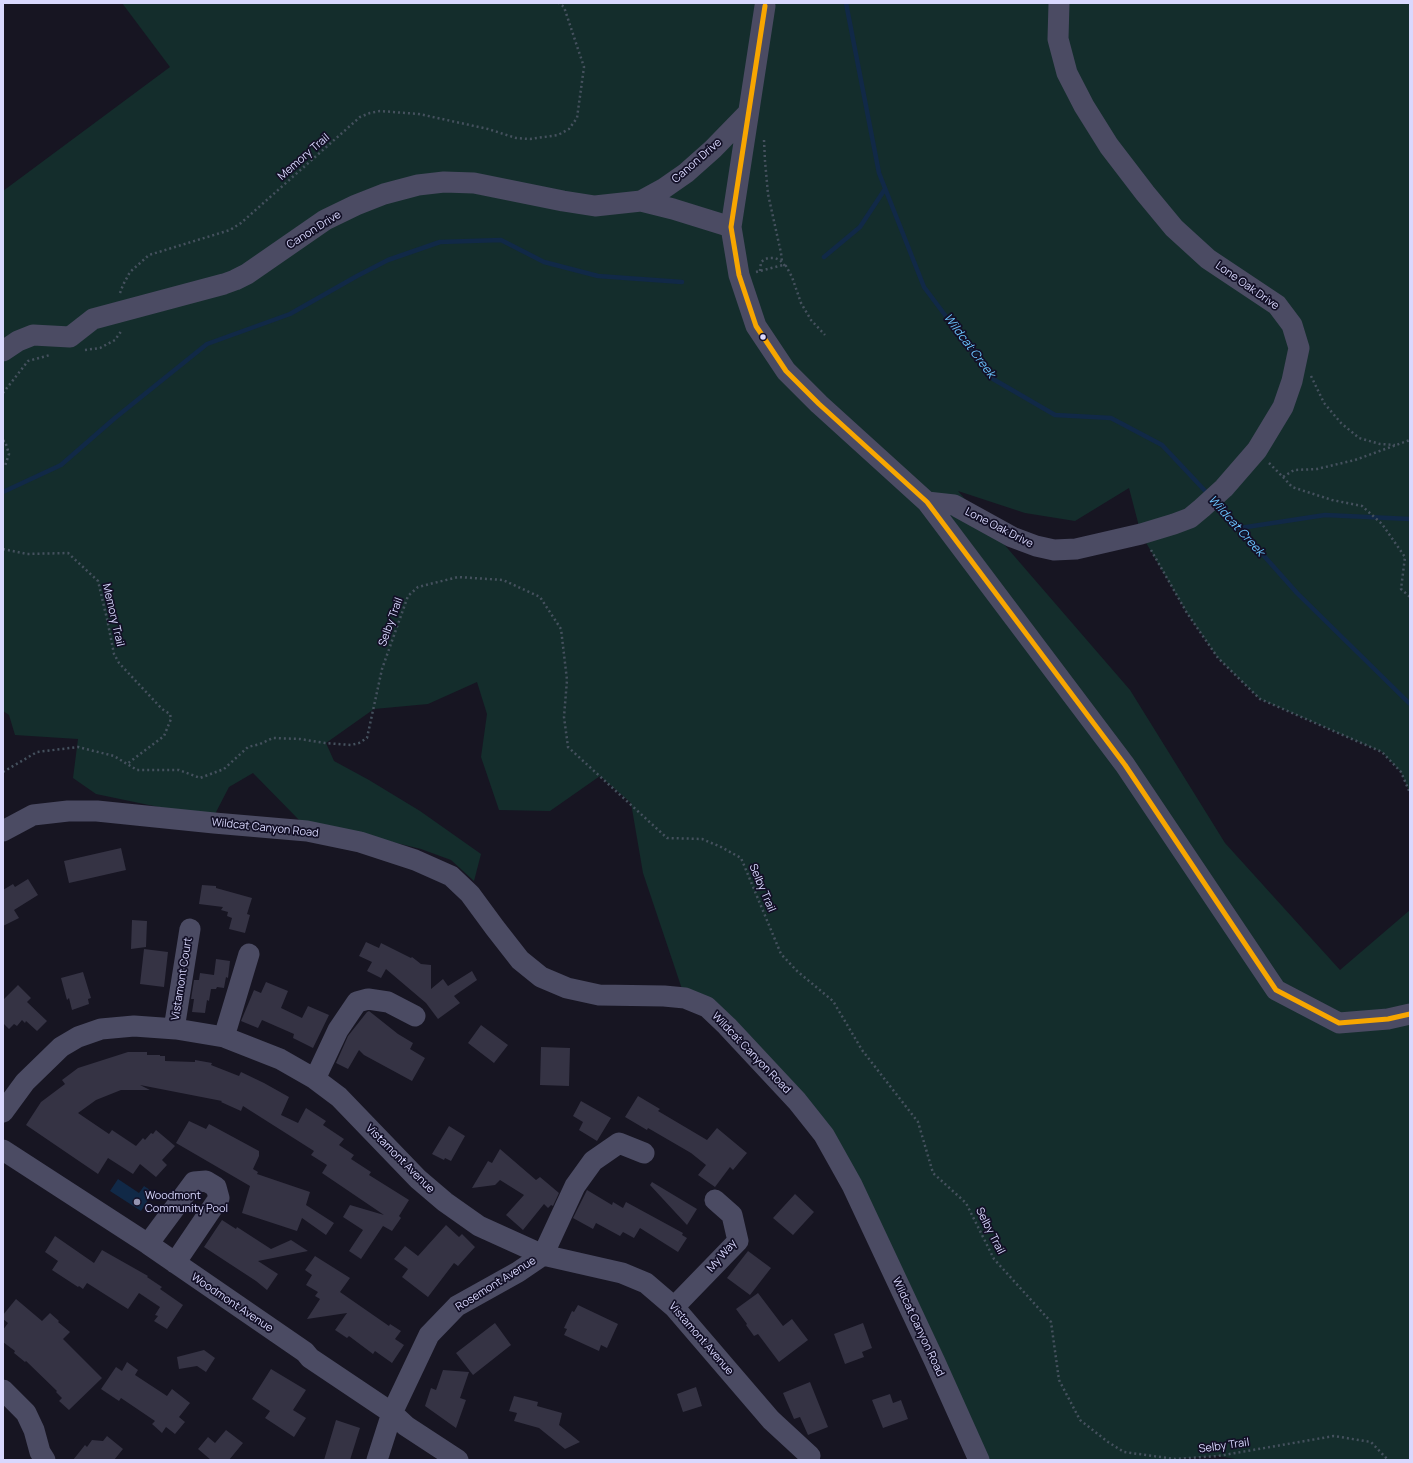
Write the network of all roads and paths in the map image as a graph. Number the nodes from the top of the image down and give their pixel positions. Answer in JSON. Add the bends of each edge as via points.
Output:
{"nodes":[{"id":1,"x":559,"y":3,"type":"edge"},
{"id":2,"x":1058,"y":3,"type":"edge"},
{"id":3,"x":765,"y":6,"type":"dead end"},
{"id":4,"x":748,"y":113,"type":"junction"},
{"id":5,"x":764,"y":140,"type":"dead end"},
{"id":6,"x":642,"y":201,"type":"junction"},
{"id":7,"x":731,"y":227,"type":"junction"},
{"id":8,"x":782,"y":262,"type":"junction"},
{"id":9,"x":785,"y":266,"type":"junction"},
{"id":10,"x":760,"y":271,"type":"junction"},
{"id":11,"x":756,"y":272,"type":"dead end"},
{"id":12,"x":122,"y":311,"type":"junction"},
{"id":13,"x":825,"y":335,"type":"dead end"},
{"id":14,"x":84,"y":350,"type":"dead end"},
{"id":15,"x":3,"y":351,"type":"edge"},
{"id":16,"x":55,"y":354,"type":"dead end"},
{"id":17,"x":1311,"y":374,"type":"dead end"},
{"id":18,"x":3,"y":393,"type":"edge"},
{"id":19,"x":1410,"y":440,"type":"edge"},
{"id":20,"x":3,"y":441,"type":"edge"},
{"id":21,"x":1396,"y":445,"type":"junction"},
{"id":22,"x":1257,"y":450,"type":"junction"},
{"id":23,"x":3,"y":467,"type":"edge"},
{"id":24,"x":1283,"y":477,"type":"junction"},
{"id":25,"x":927,"y":502,"type":"junction"},
{"id":26,"x":1141,"y":534,"type":"junction"},
{"id":27,"x":3,"y":548,"type":"edge"},
{"id":28,"x":1410,"y":597,"type":"edge"},
{"id":29,"x":127,"y":764,"type":"junction"},
{"id":30,"x":3,"y":772,"type":"edge"},
{"id":31,"x":1410,"y":794,"type":"edge"},
{"id":32,"x":3,"y":831,"type":"edge"},
{"id":33,"x":190,"y":929,"type":"dead end"},
{"id":34,"x":249,"y":954,"type":"dead end"},
{"id":35,"x":1410,"y":1014,"type":"edge"},
{"id":36,"x":415,"y":1016,"type":"dead end"},
{"id":37,"x":174,"y":1029,"type":"junction"},
{"id":38,"x":224,"y":1037,"type":"junction"},
{"id":39,"x":315,"y":1079,"type":"junction"},
{"id":40,"x":3,"y":1112,"type":"edge"},
{"id":41,"x":3,"y":1150,"type":"edge"},
{"id":42,"x":644,"y":1153,"type":"dead end"},
{"id":43,"x":716,"y":1200,"type":"dead end"},
{"id":44,"x":148,"y":1244,"type":"junction"},
{"id":45,"x":543,"y":1255,"type":"junction"},
{"id":46,"x":175,"y":1263,"type":"junction"},
{"id":47,"x":674,"y":1307,"type":"junction"},
{"id":48,"x":3,"y":1390,"type":"edge"},
{"id":49,"x":392,"y":1413,"type":"junction"},
{"id":50,"x":810,"y":1456,"type":"dead end"},
{"id":51,"x":45,"y":1460,"type":"edge"},
{"id":52,"x":377,"y":1460,"type":"edge"},
{"id":53,"x":458,"y":1460,"type":"edge"},
{"id":54,"x":979,"y":1460,"type":"edge"},
{"id":55,"x":1388,"y":1460,"type":"edge"}],
"edges":[{"from":1,"to":12,"type":"path","name":"Memory Trail","via":[[564,7],[584,67],[577,118],[569,129],[558,135],[530,139],[516,138],[488,129],[419,114],[380,112],[360,117],[241,223],[230,230],[148,255],[130,272],[122,285]]},
{"from":2,"to":22,"type":"street","name":"Lone Oak Drive","via":[[1058,39],[1067,73],[1109,146],[1174,228],[1208,259],[1278,305],[1292,325],[1299,348],[1292,381],[1283,407]]},
{"from":3,"to":4,"type":"street"},
{"from":4,"to":6,"type":"street","name":"Canon Drive","via":[[686,173]]},
{"from":4,"to":7,"type":"street"},
{"from":5,"to":8,"type":"path","via":[[768,194]]},
{"from":6,"to":7,"type":"street","name":"Canon Drive"},
{"from":6,"to":12,"type":"street","name":"Canon Drive","via":[[595,206],[474,183],[444,182],[418,185],[384,194],[326,220],[247,274],[234,280]]},
{"from":7,"to":25,"type":"street","via":[[739,275],[756,326],[786,371]]},
{"from":8,"to":9,"type":"path"},
{"from":8,"to":10,"type":"path","via":[[775,258],[764,259]]},
{"from":9,"to":10,"type":"path"},
{"from":9,"to":13,"type":"path","via":[[790,271],[804,309]]},
{"from":10,"to":11,"type":"path"},
{"from":12,"to":14,"type":"path","name":"Memory Trail","via":[[122,329],[115,340],[100,348]]},
{"from":12,"to":15,"type":"street","name":"Canon Drive","via":[[93,319],[70,336],[33,335]]},
{"from":16,"to":18,"type":"path","via":[[28,361]]},
{"from":17,"to":21,"type":"path","via":[[1324,403],[1358,438]]},
{"from":19,"to":21,"type":"path"},
{"from":20,"to":23,"type":"path","via":[[9,454]]},
{"from":21,"to":24,"type":"path","via":[[1355,460],[1317,469],[1294,470]]},
{"from":22,"to":24,"type":"path"},
{"from":22,"to":26,"type":"street","name":"Lone Oak Drive","via":[[1224,488],[1190,518]]},
{"from":24,"to":28,"type":"path","via":[[1292,487],[1332,500],[1362,506],[1382,524],[1405,557],[1401,589]]},
{"from":25,"to":26,"type":"street","name":"Lone Oak Drive","via":[[954,505],[1012,537],[1054,550],[1076,549]]},
{"from":25,"to":35,"type":"street","via":[[1124,765],[1276,990],[1339,1023],[1388,1019]]},
{"from":26,"to":31,"type":"path","via":[[1187,613],[1218,658],[1260,699],[1382,752],[1401,772]]},
{"from":27,"to":29,"type":"path","name":"Memory Trail","via":[[27,554],[68,553],[98,581],[114,654],[119,663],[162,709],[170,714],[171,719],[164,736]]},
{"from":29,"to":30,"type":"path","name":"Selby Trail","via":[[114,756],[78,747],[37,752]]},
{"from":29,"to":55,"type":"path","name":"Selby Trail","via":[[137,770],[179,770],[200,778],[224,769],[248,747],[273,738],[351,745],[359,743],[367,738],[382,669],[408,596],[418,587],[458,577],[503,580],[540,597],[561,629],[567,680],[564,718],[568,747],[667,838],[702,839],[741,858],[781,954],[833,1001],[862,1050],[918,1122],[933,1173],[966,1203],[994,1258],[1051,1322],[1059,1380],[1080,1420],[1124,1452],[1175,1459],[1218,1456],[1334,1436],[1371,1442]]},
{"from":32,"to":54,"type":"street","name":"Wildcat Canyon Road","via":[[33,815],[97,811],[307,831],[360,842],[415,860],[451,876],[470,894],[520,960],[541,977],[567,988],[599,995],[685,998],[706,1007],[792,1095],[824,1135],[852,1186]]},
{"from":33,"to":37,"type":"street","name":"Vistamont Court"},
{"from":34,"to":38,"type":"street"},
{"from":36,"to":39,"type":"street","via":[[388,1002],[368,999],[357,1002],[338,1030]]},
{"from":37,"to":38,"type":"street","name":"Vistamont Avenue"},
{"from":37,"to":40,"type":"street","name":"Vistamont Avenue","via":[[134,1026],[101,1029],[78,1037],[48,1058],[25,1082]]},
{"from":38,"to":39,"type":"street","name":"Vistamont Avenue","via":[[280,1059]]},
{"from":39,"to":45,"type":"street","name":"Vistamont Avenue","via":[[339,1097],[418,1179],[445,1202],[479,1226]]},
{"from":41,"to":44,"type":"street","name":"Woodmont Avenue"},
{"from":42,"to":45,"type":"street","name":"Rosemont Avenue","via":[[619,1143],[593,1161],[575,1186]]},
{"from":43,"to":47,"type":"street","name":"My Way","via":[[732,1215],[738,1240]]},
{"from":44,"to":46,"type":"street","name":"Woodmont Avenue"},
{"from":44,"to":46,"type":"street","via":[[194,1182],[206,1180],[216,1187],[219,1198]]},
{"from":45,"to":47,"type":"street","name":"Vistamont Avenue","via":[[622,1273],[646,1283]]},
{"from":45,"to":49,"type":"street","name":"Rosemont Avenue","via":[[457,1306],[429,1335]]},
{"from":46,"to":49,"type":"street","name":"Woodmont Avenue"},
{"from":47,"to":50,"type":"street","name":"Vistamont Avenue","via":[[771,1420]]},
{"from":48,"to":51,"type":"street","via":[[26,1413]]},
{"from":49,"to":52,"type":"street","name":"Rosemont Avenue"},
{"from":49,"to":53,"type":"street","name":"Woodmont Avenue","via":[[406,1426]]}]}
